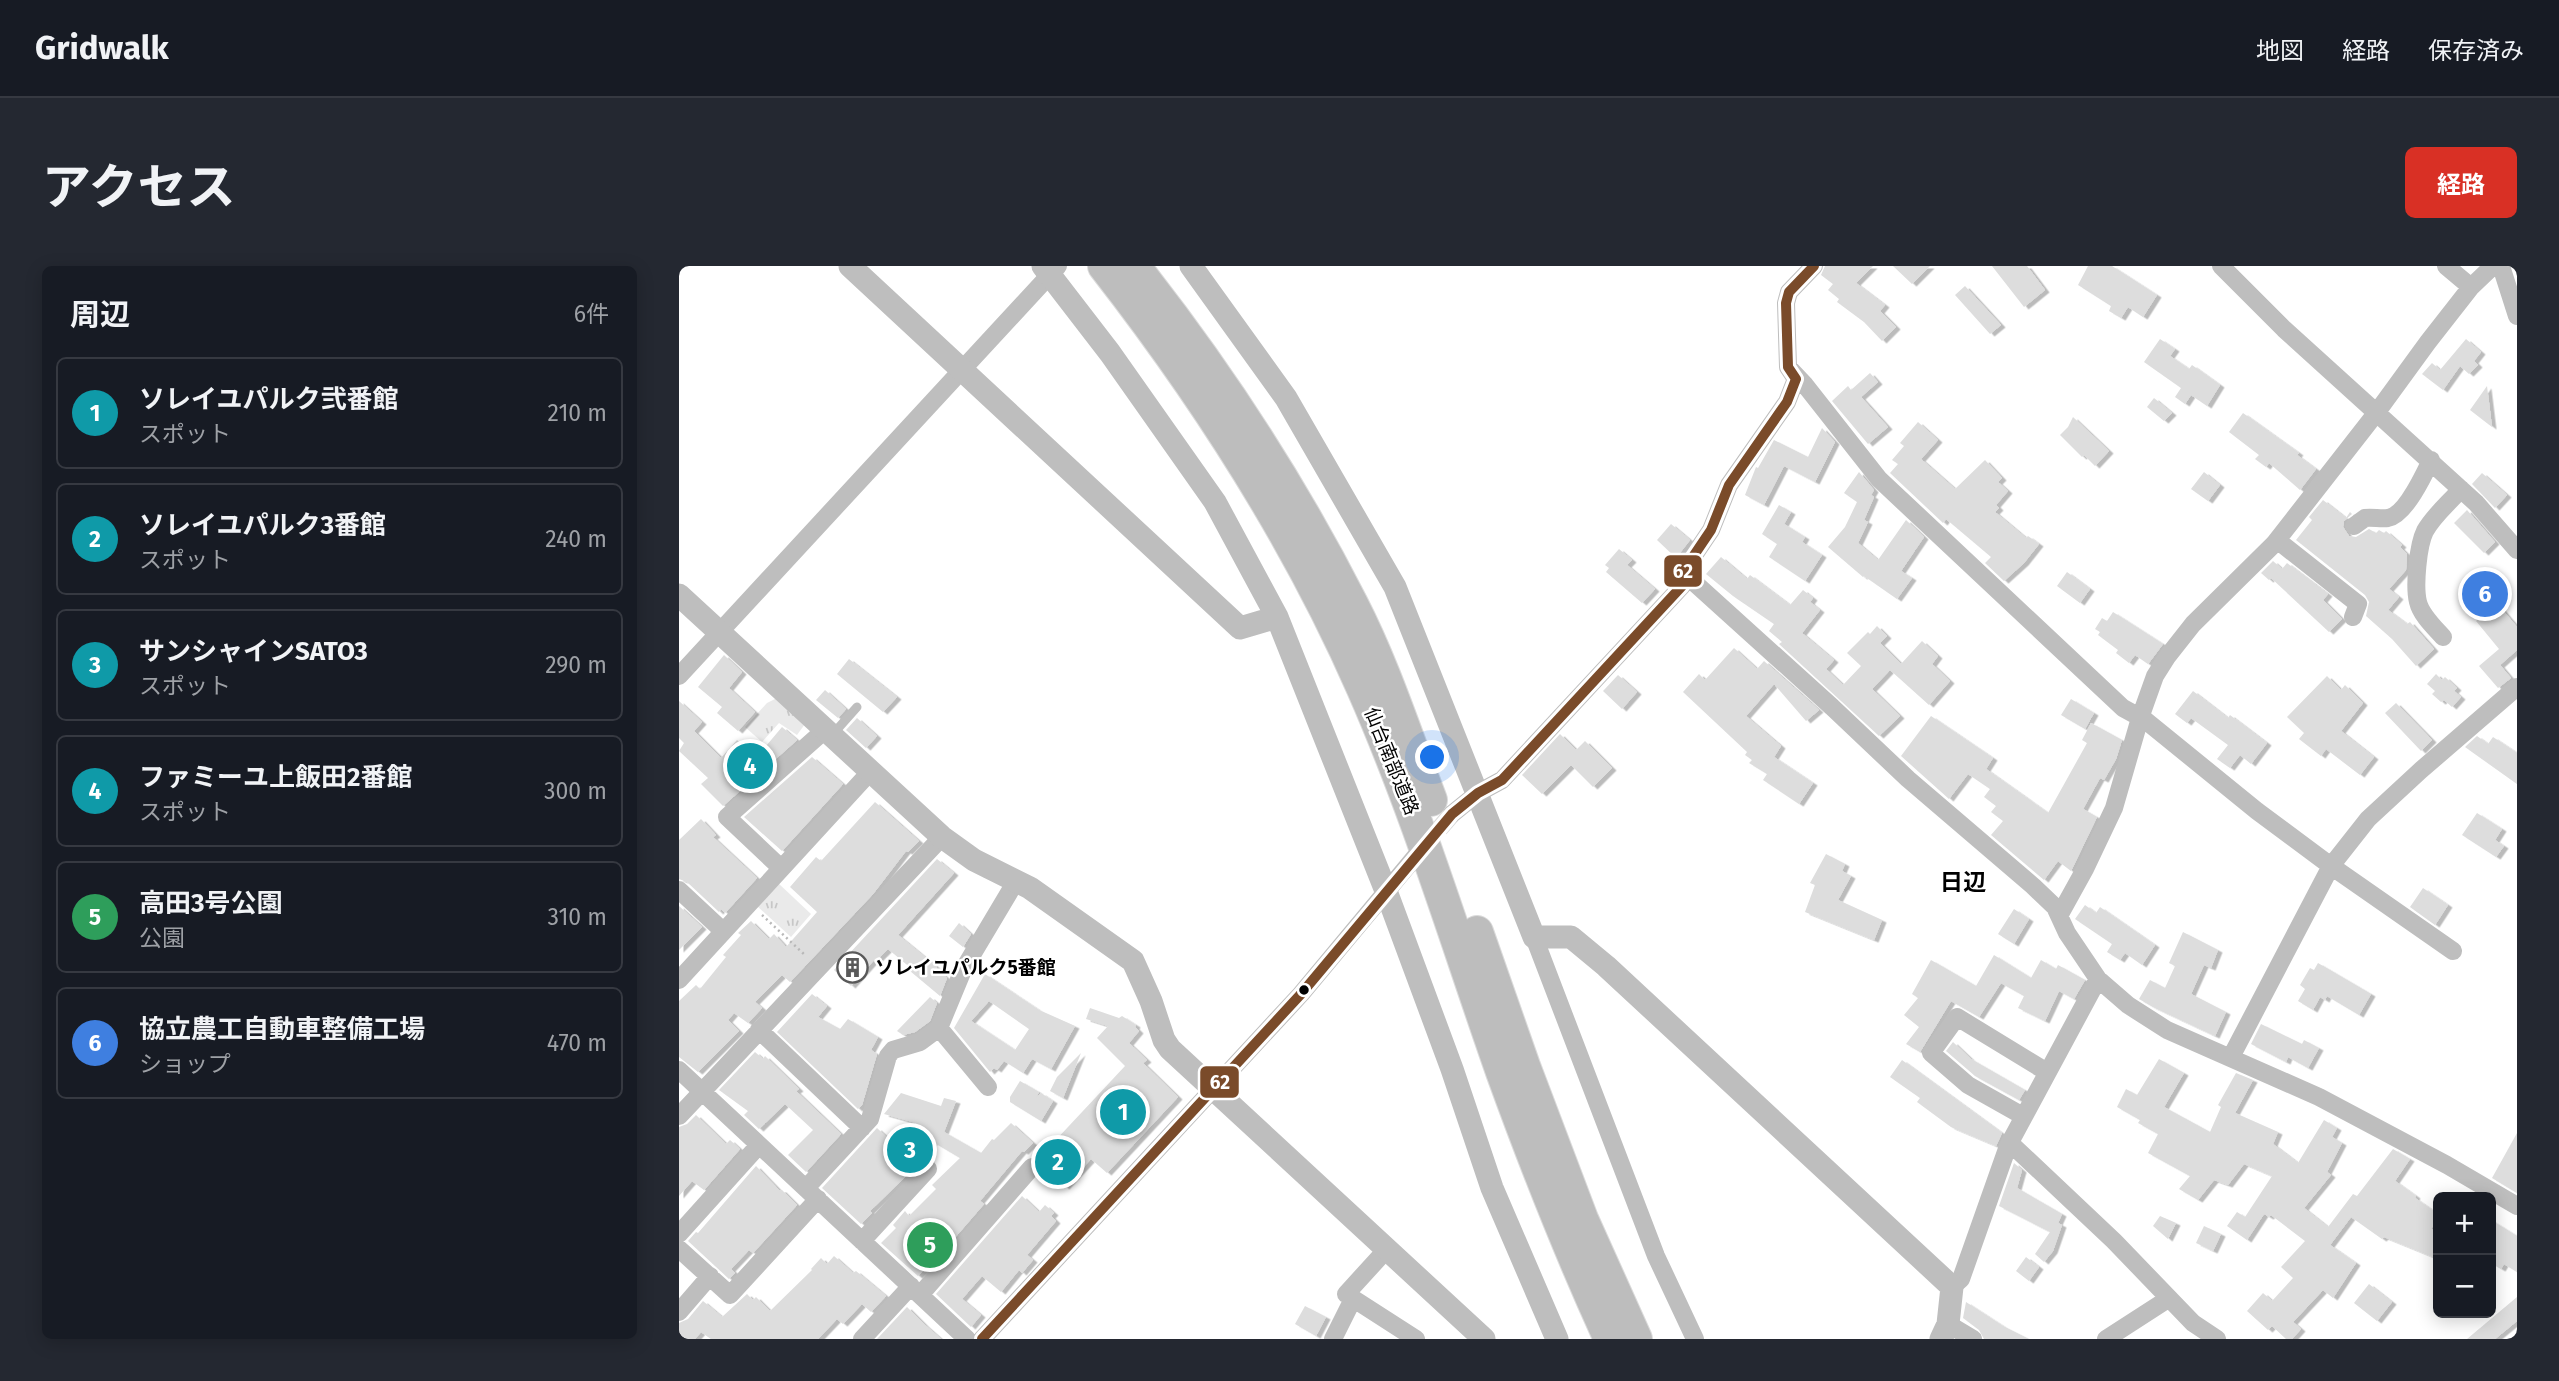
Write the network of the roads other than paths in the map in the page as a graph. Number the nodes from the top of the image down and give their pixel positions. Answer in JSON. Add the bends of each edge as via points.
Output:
{"nodes":[{"id":1,"x":850,"y":266,"type":"edge"},
{"id":2,"x":1104,"y":266,"type":"edge"},
{"id":3,"x":1134,"y":266,"type":"edge"},
{"id":4,"x":1191,"y":266,"type":"edge"},
{"id":5,"x":1814,"y":266,"type":"edge"},
{"id":6,"x":2221,"y":266,"type":"edge"},
{"id":7,"x":2446,"y":266,"type":"edge"},
{"id":8,"x":2493,"y":267,"type":"edge"},
{"id":9,"x":1050,"y":269,"type":"edge"},
{"id":10,"x":2471,"y":287,"type":"junction"},
{"id":11,"x":2517,"y":316,"type":"edge"},
{"id":12,"x":1788,"y":367,"type":"junction"},
{"id":13,"x":962,"y":369,"type":"junction"},
{"id":14,"x":2377,"y":412,"type":"junction"},
{"id":15,"x":2431,"y":460,"type":"junction"},
{"id":16,"x":2461,"y":489,"type":"junction"},
{"id":17,"x":2397,"y":514,"type":"junction"},
{"id":18,"x":2354,"y":527,"type":"dead end"},
{"id":19,"x":2424,"y":533,"type":"junction"},
{"id":20,"x":2277,"y":540,"type":"junction"},
{"id":21,"x":2517,"y":550,"type":"edge"},
{"id":22,"x":1687,"y":576,"type":"junction"},
{"id":23,"x":679,"y":595,"type":"edge"},
{"id":24,"x":1277,"y":617,"type":"junction"},
{"id":25,"x":2353,"y":617,"type":"dead end"},
{"id":26,"x":718,"y":631,"type":"junction"},
{"id":27,"x":2443,"y":637,"type":"dead end"},
{"id":28,"x":679,"y":676,"type":"edge"},
{"id":29,"x":2517,"y":687,"type":"edge"},
{"id":30,"x":857,"y":707,"type":"dead end"},
{"id":31,"x":2140,"y":718,"type":"junction"},
{"id":32,"x":829,"y":732,"type":"junction"},
{"id":33,"x":871,"y":771,"type":"junction"},
{"id":34,"x":1478,"y":793,"type":"junction"},
{"id":35,"x":1452,"y":814,"type":"tunnel mouth"},
{"id":36,"x":941,"y":837,"type":"junction"},
{"id":37,"x":1415,"y":857,"type":"tunnel mouth"},
{"id":38,"x":2331,"y":866,"type":"junction"},
{"id":39,"x":781,"y":868,"type":"junction"},
{"id":40,"x":1016,"y":881,"type":"junction"},
{"id":41,"x":679,"y":890,"type":"edge"},
{"id":42,"x":1386,"y":891,"type":"junction"},
{"id":43,"x":2059,"y":916,"type":"junction"},
{"id":44,"x":723,"y":931,"type":"junction"},
{"id":45,"x":1534,"y":937,"type":"junction"},
{"id":46,"x":2452,"y":951,"type":"dead end"},
{"id":47,"x":2098,"y":979,"type":"junction"},
{"id":48,"x":679,"y":980,"type":"edge"},
{"id":49,"x":939,"y":1028,"type":"junction"},
{"id":50,"x":759,"y":1030,"type":"junction"},
{"id":51,"x":2231,"y":1057,"type":"junction"},
{"id":52,"x":679,"y":1070,"type":"edge"},
{"id":53,"x":2047,"y":1072,"type":"junction"},
{"id":54,"x":988,"y":1087,"type":"dead end"},
{"id":55,"x":1214,"y":1088,"type":"junction"},
{"id":56,"x":702,"y":1091,"type":"junction"},
{"id":57,"x":679,"y":1116,"type":"edge"},
{"id":58,"x":2024,"y":1116,"type":"junction"},
{"id":59,"x":862,"y":1128,"type":"junction"},
{"id":60,"x":2010,"y":1143,"type":"junction"},
{"id":61,"x":759,"y":1145,"type":"junction"},
{"id":62,"x":1032,"y":1167,"type":"dead end"},
{"id":63,"x":928,"y":1169,"type":"dead end"},
{"id":64,"x":812,"y":1194,"type":"junction"},
{"id":65,"x":2517,"y":1206,"type":"edge"},
{"id":66,"x":679,"y":1234,"type":"edge"},
{"id":67,"x":862,"y":1241,"type":"junction"},
{"id":68,"x":679,"y":1249,"type":"edge"},
{"id":69,"x":1387,"y":1249,"type":"junction"},
{"id":70,"x":710,"y":1276,"type":"junction"},
{"id":71,"x":1952,"y":1287,"type":"junction"},
{"id":72,"x":915,"y":1291,"type":"junction"},
{"id":73,"x":1353,"y":1299,"type":"junction"},
{"id":74,"x":2168,"y":1299,"type":"junction"},
{"id":75,"x":679,"y":1312,"type":"edge"},
{"id":76,"x":1945,"y":1332,"type":"edge"},
{"id":77,"x":862,"y":1339,"type":"edge"},
{"id":78,"x":967,"y":1339,"type":"edge"},
{"id":79,"x":982,"y":1339,"type":"edge"},
{"id":80,"x":1333,"y":1339,"type":"edge"},
{"id":81,"x":1416,"y":1339,"type":"edge"},
{"id":82,"x":1484,"y":1339,"type":"edge"},
{"id":83,"x":1557,"y":1339,"type":"edge"},
{"id":84,"x":1610,"y":1339,"type":"edge"},
{"id":85,"x":1636,"y":1339,"type":"edge"},
{"id":86,"x":1695,"y":1339,"type":"edge"},
{"id":87,"x":1973,"y":1339,"type":"edge"},
{"id":88,"x":2106,"y":1339,"type":"edge"},
{"id":89,"x":2217,"y":1339,"type":"edge"}],
"edges":[{"from":1,"to":13,"type":"street"},
{"from":2,"to":84,"type":"highway","name":"仙台南部道路","via":[[1160,337],[1256,482],[1297,551],[1358,678],[1418,825],[1542,1177]]},
{"from":3,"to":85,"type":"highway","name":"仙台南部道路","via":[[1218,378],[1353,606],[1432,804],[1582,1219]]},
{"from":4,"to":34,"type":"street","via":[[1286,398],[1395,587]]},
{"from":5,"to":12,"type":"street","via":[[1786,303]]},
{"from":6,"to":14,"type":"street"},
{"from":7,"to":10,"type":"street"},
{"from":8,"to":10,"type":"street"},
{"from":8,"to":11,"type":"street"},
{"from":9,"to":13,"type":"street"},
{"from":9,"to":24,"type":"street","via":[[1215,502]]},
{"from":10,"to":14,"type":"street"},
{"from":12,"to":22,"type":"street","via":[[1796,379],[1787,402],[1729,485],[1711,530],[1682,573]]},
{"from":12,"to":31,"type":"street","via":[[1879,480],[2123,708]]},
{"from":13,"to":24,"type":"street","via":[[1240,628]]},
{"from":13,"to":26,"type":"street"},
{"from":14,"to":15,"type":"street"},
{"from":14,"to":20,"type":"street"},
{"from":15,"to":16,"type":"street"},
{"from":15,"to":17,"type":"street"},
{"from":16,"to":19,"type":"street"},
{"from":16,"to":21,"type":"street"},
{"from":17,"to":18,"type":"street","via":[[2365,518]]},
{"from":17,"to":19,"type":"street"},
{"from":19,"to":27,"type":"street","via":[[2416,585],[2418,603]]},
{"from":20,"to":25,"type":"street","via":[[2358,604]]},
{"from":20,"to":31,"type":"street","via":[[2193,624],[2167,657]]},
{"from":22,"to":34,"type":"street","via":[[1668,603],[1502,780]]},
{"from":22,"to":43,"type":"street","via":[[1908,779],[2033,886]]},
{"from":23,"to":26,"type":"street"},
{"from":24,"to":42,"type":"street"},
{"from":26,"to":28,"type":"street"},
{"from":26,"to":32,"type":"street"},
{"from":29,"to":38,"type":"street","via":[[2368,819]]},
{"from":30,"to":32,"type":"lane"},
{"from":31,"to":38,"type":"street"},
{"from":31,"to":43,"type":"street","via":[[2114,808]]},
{"from":32,"to":33,"type":"street"},
{"from":32,"to":39,"type":"street","via":[[727,817]]},
{"from":33,"to":36,"type":"street"},
{"from":33,"to":39,"type":"street"},
{"from":34,"to":35,"type":"street"},
{"from":34,"to":45,"type":"street"},
{"from":36,"to":40,"type":"street"},
{"from":36,"to":50,"type":"street"},
{"from":37,"to":42,"type":"street"},
{"from":38,"to":46,"type":"street"},
{"from":38,"to":51,"type":"street"},
{"from":39,"to":44,"type":"street"},
{"from":40,"to":49,"type":"street","via":[[963,970]]},
{"from":40,"to":55,"type":"street","via":[[1133,961],[1164,1040]]},
{"from":41,"to":44,"type":"street"},
{"from":42,"to":55,"type":"street","via":[[1301,994]]},
{"from":42,"to":83,"type":"street","via":[[1492,1188]]},
{"from":43,"to":47,"type":"street"},
{"from":44,"to":48,"type":"street"},
{"from":45,"to":71,"type":"street","via":[[1571,937],[1606,966]]},
{"from":45,"to":86,"type":"street","via":[[1656,1256]]},
{"from":47,"to":51,"type":"street","via":[[2167,1030]]},
{"from":47,"to":53,"type":"street"},
{"from":49,"to":54,"type":"street"},
{"from":49,"to":59,"type":"street","via":[[888,1056],[870,1119]]},
{"from":50,"to":56,"type":"street"},
{"from":50,"to":59,"type":"street"},
{"from":51,"to":65,"type":"street","via":[[2330,1103]]},
{"from":52,"to":56,"type":"street"},
{"from":53,"to":58,"type":"street"},
{"from":53,"to":58,"type":"street","via":[[1957,1017],[1931,1053],[1968,1086]]},
{"from":55,"to":69,"type":"street"},
{"from":55,"to":79,"type":"street"},
{"from":56,"to":57,"type":"street"},
{"from":56,"to":61,"type":"street"},
{"from":58,"to":60,"type":"street"},
{"from":59,"to":64,"type":"street"},
{"from":60,"to":71,"type":"street","via":[[1961,1279]]},
{"from":60,"to":74,"type":"street"},
{"from":61,"to":64,"type":"street"},
{"from":61,"to":66,"type":"street"},
{"from":62,"to":72,"type":"street"},
{"from":63,"to":67,"type":"street"},
{"from":64,"to":67,"type":"street"},
{"from":64,"to":70,"type":"street","via":[[730,1295]]},
{"from":67,"to":72,"type":"street"},
{"from":68,"to":70,"type":"street"},
{"from":69,"to":73,"type":"street","via":[[1346,1294]]},
{"from":69,"to":82,"type":"street"},
{"from":70,"to":75,"type":"street"},
{"from":71,"to":76,"type":"street"},
{"from":72,"to":77,"type":"street"},
{"from":72,"to":78,"type":"street"},
{"from":73,"to":80,"type":"street"},
{"from":73,"to":81,"type":"street"},
{"from":74,"to":88,"type":"street"},
{"from":74,"to":89,"type":"street"},
{"from":76,"to":87,"type":"street"}]}
